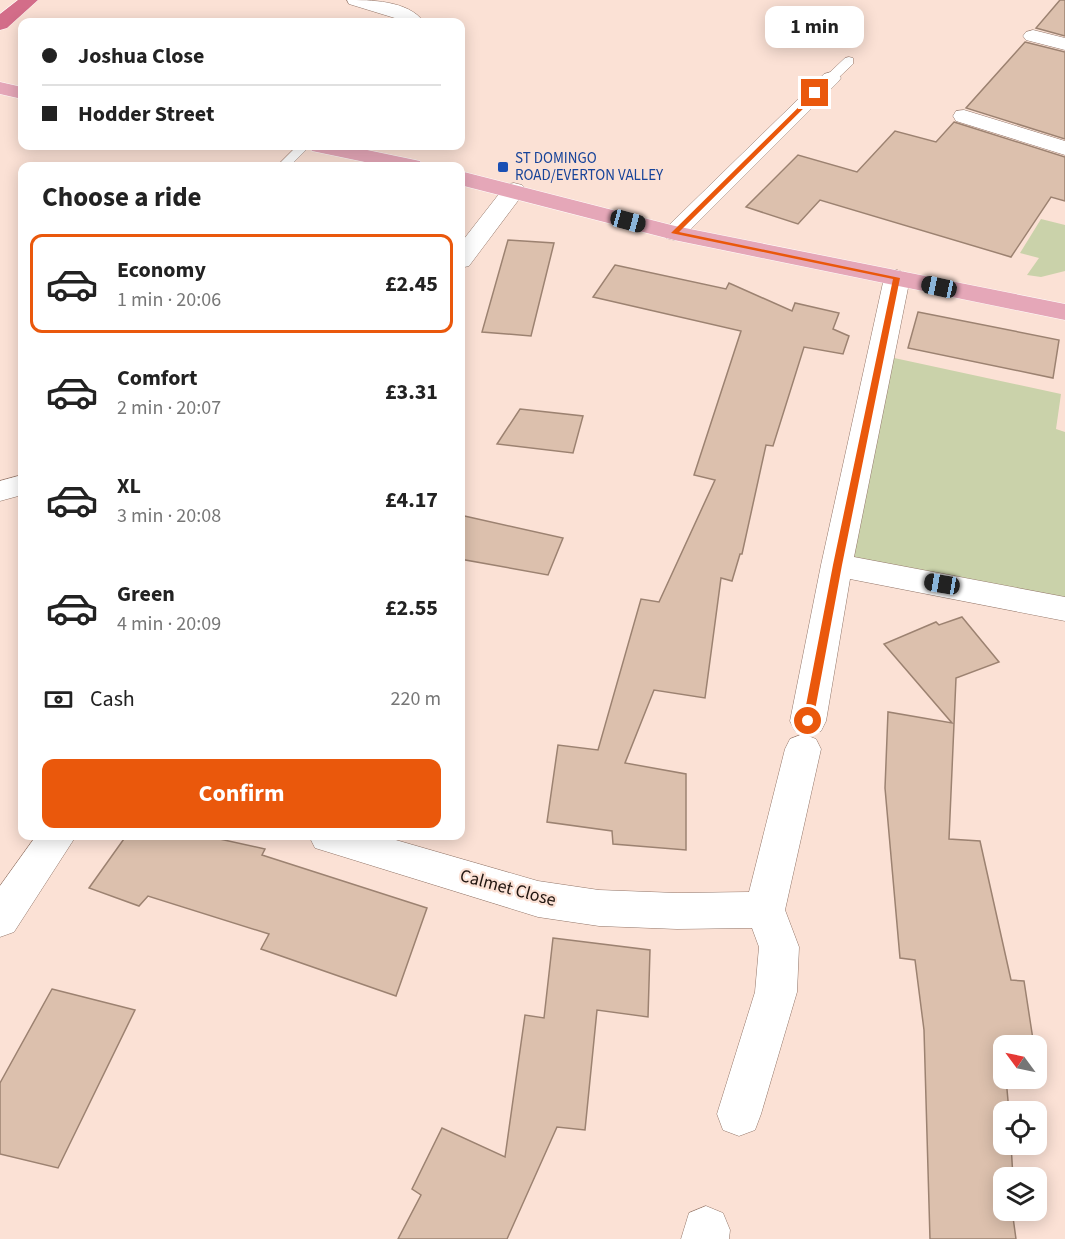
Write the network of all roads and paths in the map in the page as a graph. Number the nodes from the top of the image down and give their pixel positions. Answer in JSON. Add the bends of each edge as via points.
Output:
{"nodes":[{"id":1,"x":29,"y":0,"type":"edge"},
{"id":2,"x":356,"y":0,"type":"edge"},
{"id":3,"x":409,"y":18,"type":"edge"},
{"id":4,"x":0,"y":24,"type":"edge"},
{"id":5,"x":1033,"y":36,"type":"dead end"},
{"id":6,"x":1065,"y":44,"type":"edge"},
{"id":7,"x":849,"y":61,"type":"dead end"},
{"id":8,"x":831,"y":78,"type":"joint"},
{"id":9,"x":0,"y":88,"type":"edge"},
{"id":10,"x":18,"y":92,"type":"edge"},
{"id":11,"x":964,"y":116,"type":"dead end"},
{"id":12,"x":1065,"y":148,"type":"edge"},
{"id":13,"x":300,"y":150,"type":"edge"},
{"id":14,"x":338,"y":150,"type":"edge"},
{"id":15,"x":287,"y":162,"type":"edge"},
{"id":16,"x":394,"y":162,"type":"edge"},
{"id":17,"x":465,"y":179,"type":"edge"},
{"id":18,"x":514,"y":190,"type":"junction"},
{"id":19,"x":674,"y":233,"type":"junction"},
{"id":20,"x":465,"y":254,"type":"edge"},
{"id":21,"x":897,"y":278,"type":"junction"},
{"id":22,"x":1065,"y":312,"type":"edge"},
{"id":23,"x":18,"y":485,"type":"edge"},
{"id":24,"x":0,"y":491,"type":"edge"},
{"id":25,"x":837,"y":565,"type":"junction"},
{"id":26,"x":1065,"y":609,"type":"edge"},
{"id":27,"x":54,"y":840,"type":"edge"},
{"id":28,"x":341,"y":840,"type":"edge"},
{"id":29,"x":765,"y":910,"type":"junction"},
{"id":30,"x":0,"y":919,"type":"edge"},
{"id":31,"x":739,"y":1114,"type":"dead end"}],
"edges":[{"from":1,"to":4,"type":"highway"},
{"from":2,"to":3,"type":"street"},
{"from":5,"to":6,"type":"street"},
{"from":7,"to":8,"type":"lane"},
{"from":8,"to":19,"type":"street"},
{"from":9,"to":10,"type":"main road"},
{"from":11,"to":12,"type":"street"},
{"from":13,"to":15,"type":"lane"},
{"from":14,"to":16,"type":"main road"},
{"from":17,"to":18,"type":"main road"},
{"from":18,"to":19,"type":"main road"},
{"from":18,"to":20,"type":"street"},
{"from":19,"to":21,"type":"main road"},
{"from":21,"to":22,"type":"main road"},
{"from":21,"to":25,"type":"street"},
{"from":23,"to":24,"type":"street"},
{"from":25,"to":26,"type":"street"},
{"from":25,"to":29,"type":"street","via":[[806,735]]},
{"from":27,"to":30,"type":"street"},
{"from":28,"to":29,"type":"street","name":"Calmet Close","via":[[538,899],[599,908]]},
{"from":29,"to":31,"type":"street","via":[[779,947],[776,992]]}]}
